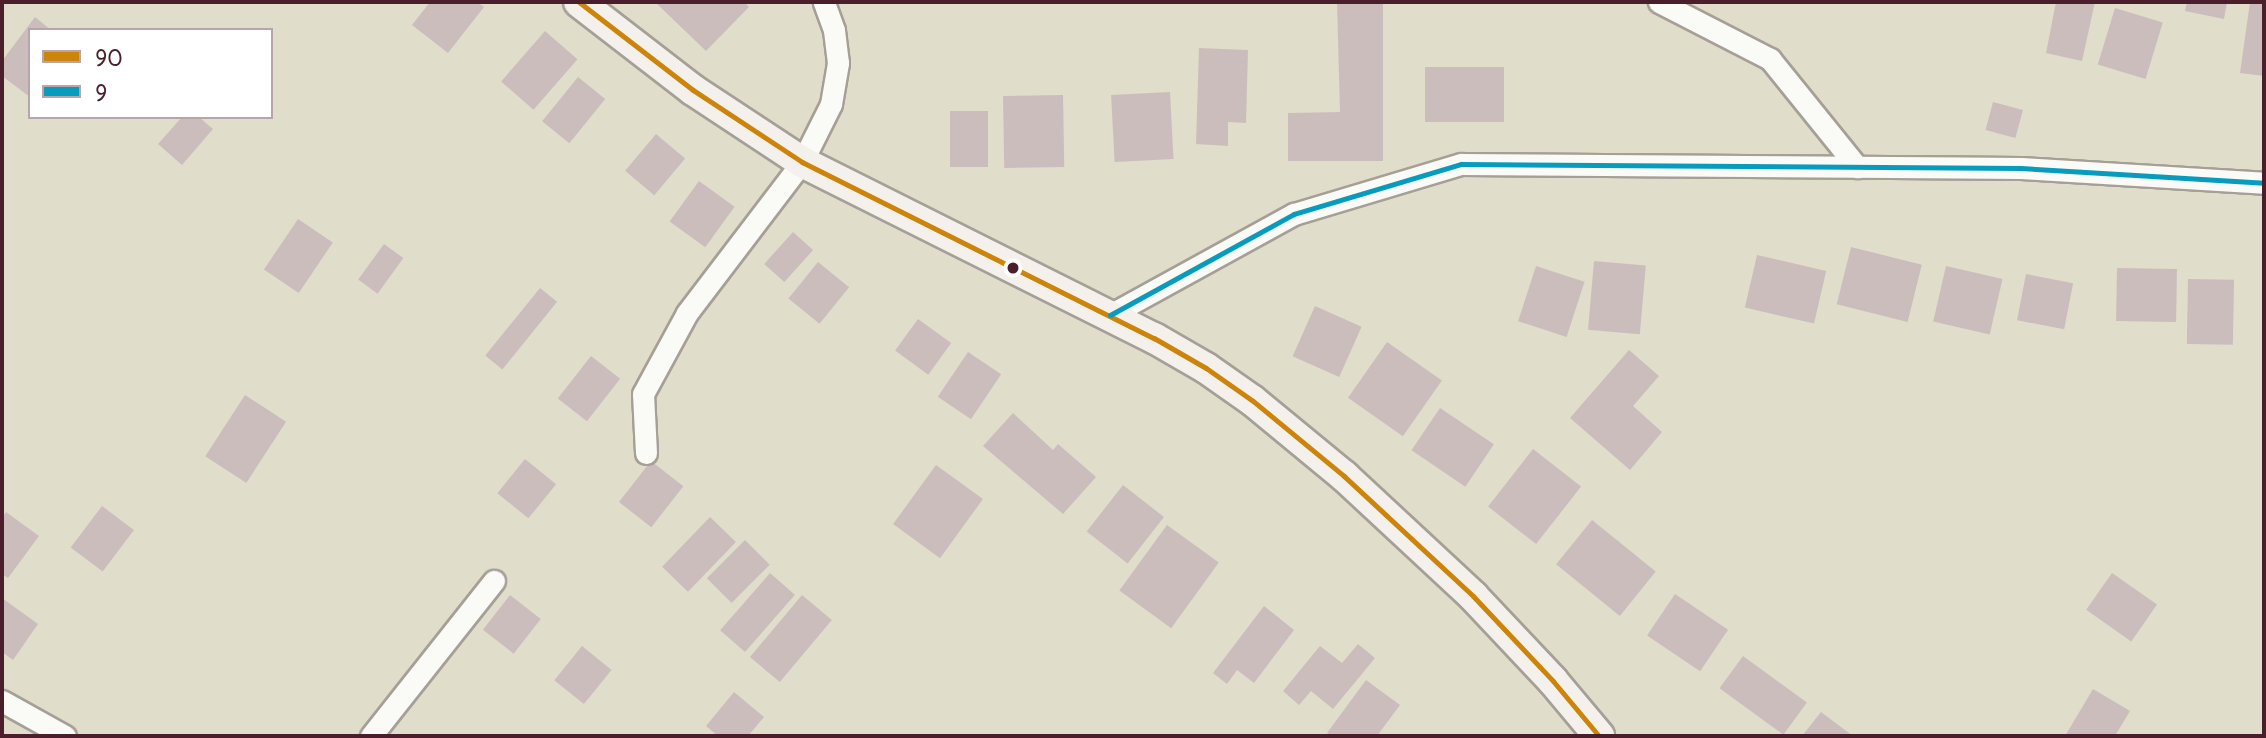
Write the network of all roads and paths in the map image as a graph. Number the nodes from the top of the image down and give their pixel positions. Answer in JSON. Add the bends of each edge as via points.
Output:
{"nodes":[{"id":1,"x":579,"y":2,"type":"edge"},
{"id":2,"x":824,"y":2,"type":"edge"},
{"id":3,"x":1659,"y":2,"type":"edge"},
{"id":4,"x":802,"y":162,"type":"junction"},
{"id":5,"x":1857,"y":167,"type":"junction"},
{"id":6,"x":2264,"y":183,"type":"edge"},
{"id":7,"x":1110,"y":315,"type":"junction"},
{"id":8,"x":646,"y":453,"type":"dead end"},
{"id":9,"x":494,"y":581,"type":"dead end"},
{"id":10,"x":2,"y":701,"type":"edge"},
{"id":11,"x":65,"y":736,"type":"edge"},
{"id":12,"x":371,"y":736,"type":"edge"},
{"id":13,"x":1599,"y":736,"type":"edge"}],
"edges":[{"from":1,"to":4,"type":"street","via":[[693,90]]},
{"from":2,"to":4,"type":"street","via":[[838,63],[831,104]]},
{"from":3,"to":5,"type":"street","via":[[1770,59]]},
{"from":4,"to":7,"type":"street"},
{"from":4,"to":8,"type":"street","via":[[687,313],[642,394]]},
{"from":5,"to":6,"type":"street","via":[[2021,168]]},
{"from":5,"to":7,"type":"street","via":[[1461,164],[1294,214]]},
{"from":7,"to":13,"type":"street","via":[[1206,368],[1344,476],[1473,596]]},
{"from":9,"to":12,"type":"street"},
{"from":10,"to":11,"type":"street"}]}
